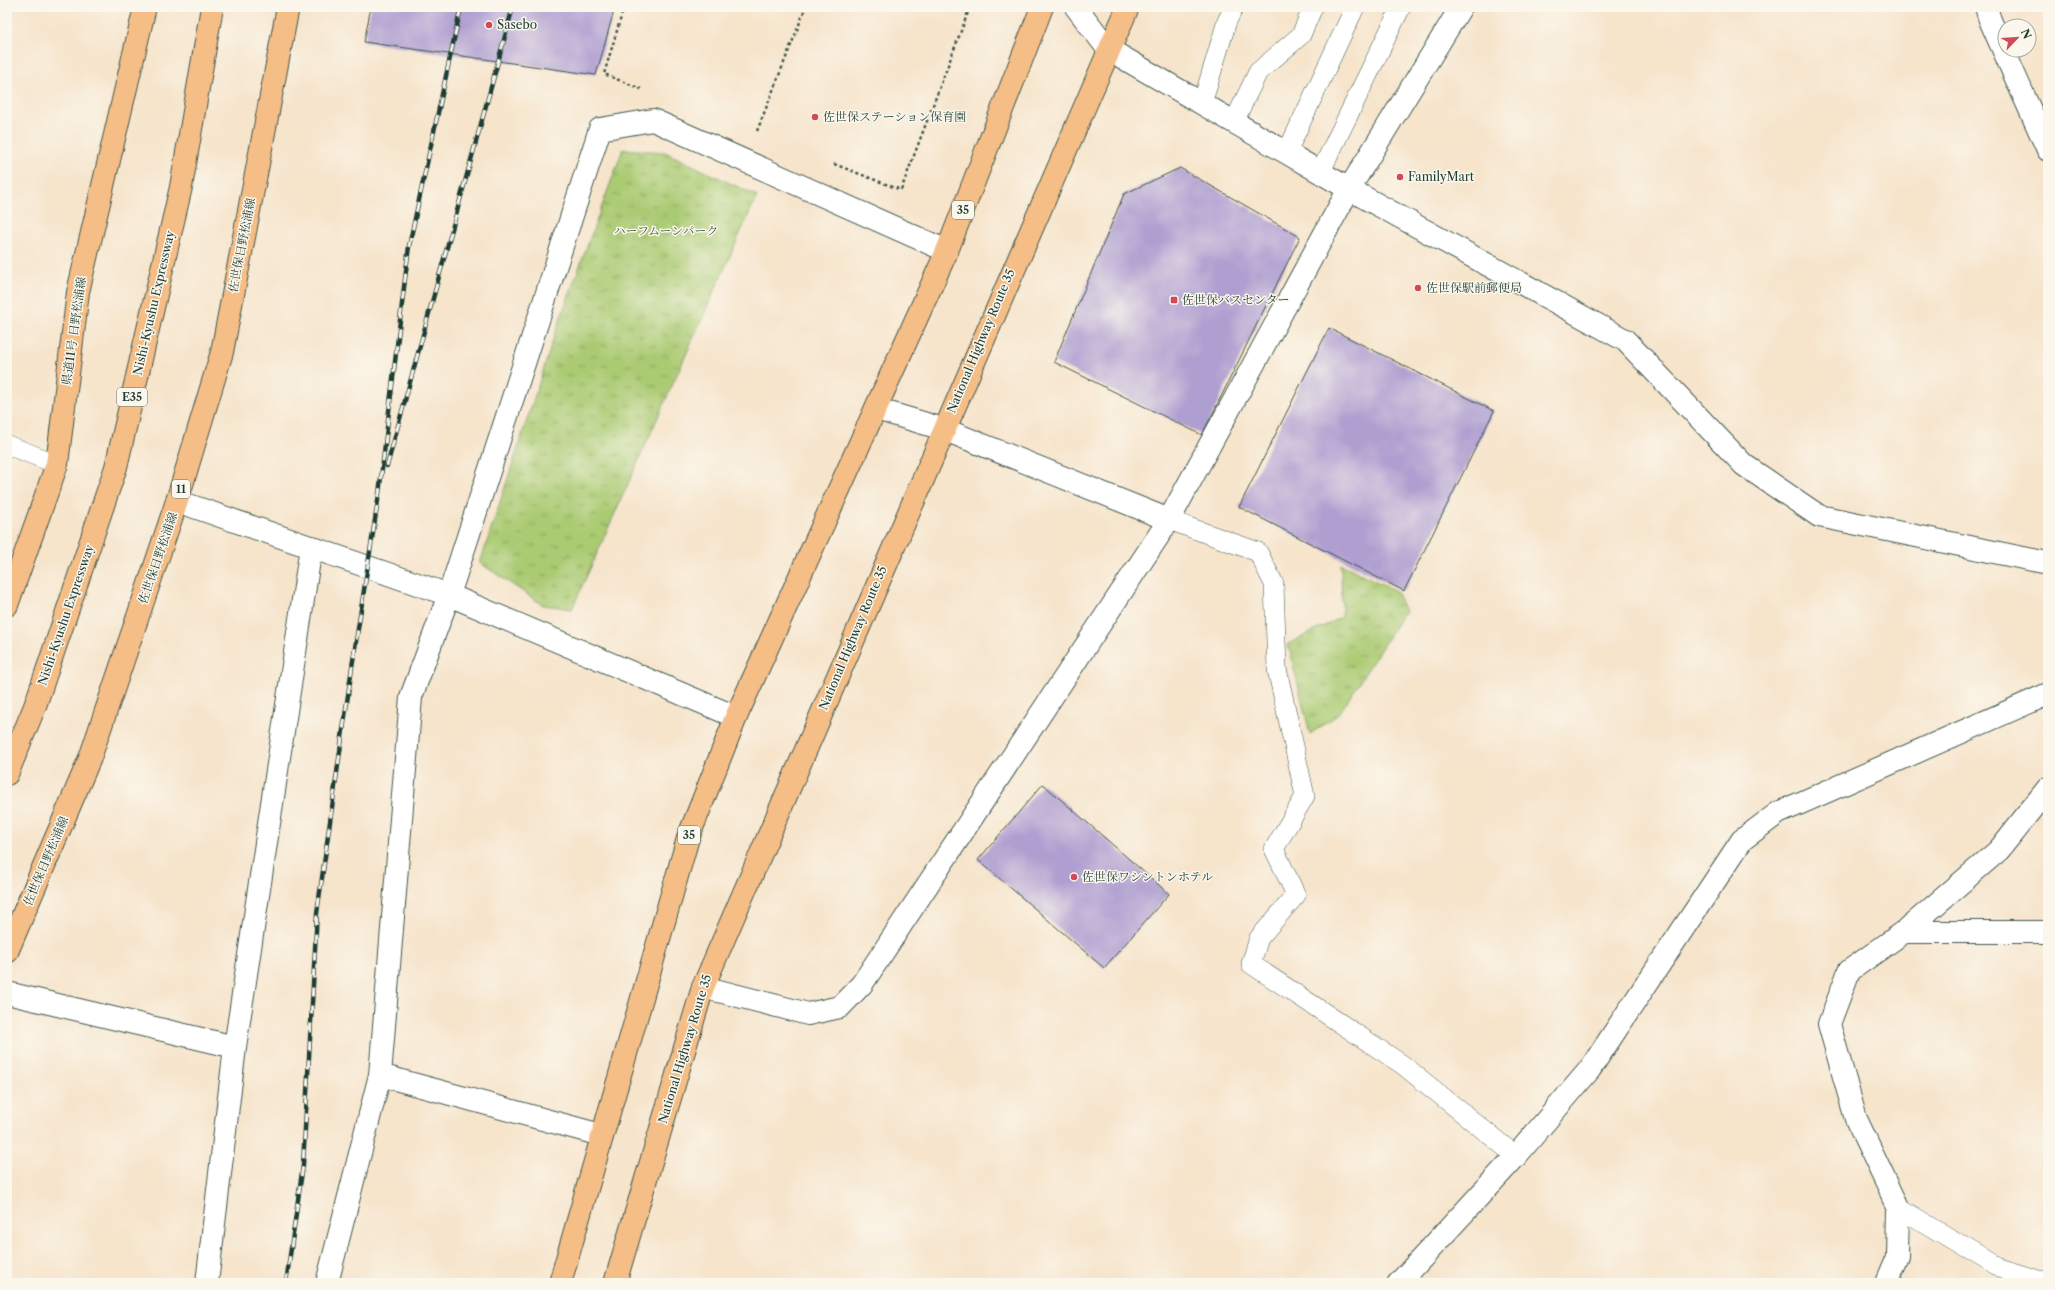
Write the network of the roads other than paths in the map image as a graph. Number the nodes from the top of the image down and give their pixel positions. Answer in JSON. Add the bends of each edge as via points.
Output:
{"nodes":[{"id":1,"x":145,"y":7,"type":"edge"},
{"id":2,"x":212,"y":7,"type":"edge"},
{"id":3,"x":288,"y":7,"type":"edge"},
{"id":4,"x":1042,"y":7,"type":"edge"},
{"id":5,"x":1076,"y":7,"type":"edge"},
{"id":6,"x":1128,"y":7,"type":"edge"},
{"id":7,"x":1234,"y":7,"type":"edge"},
{"id":8,"x":1312,"y":7,"type":"edge"},
{"id":9,"x":1356,"y":7,"type":"edge"},
{"id":10,"x":1401,"y":7,"type":"edge"},
{"id":11,"x":1461,"y":7,"type":"edge"},
{"id":12,"x":1986,"y":7,"type":"edge"},
{"id":13,"x":1108,"y":49,"type":"junction"},
{"id":14,"x":1202,"y":104,"type":"junction"},
{"id":15,"x":1234,"y":122,"type":"junction"},
{"id":16,"x":2048,"y":150,"type":"edge"},
{"id":17,"x":1287,"y":152,"type":"junction"},
{"id":18,"x":1321,"y":172,"type":"junction"},
{"id":19,"x":1349,"y":188,"type":"junction"},
{"id":20,"x":947,"y":251,"type":"junction"},
{"id":21,"x":876,"y":409,"type":"junction"},
{"id":22,"x":943,"y":429,"type":"junction"},
{"id":23,"x":7,"y":445,"type":"edge"},
{"id":24,"x":57,"y":464,"type":"junction"},
{"id":25,"x":177,"y":501,"type":"junction"},
{"id":26,"x":1169,"y":520,"type":"junction"},
{"id":27,"x":311,"y":547,"type":"junction"},
{"id":28,"x":2048,"y":563,"type":"edge"},
{"id":29,"x":449,"y":595,"type":"junction"},
{"id":30,"x":7,"y":605,"type":"edge"},
{"id":31,"x":2048,"y":694,"type":"edge"},
{"id":32,"x":736,"y":717,"type":"junction"},
{"id":33,"x":7,"y":774,"type":"edge"},
{"id":34,"x":2048,"y":788,"type":"edge"},
{"id":35,"x":1904,"y":932,"type":"junction"},
{"id":36,"x":2048,"y":932,"type":"edge"},
{"id":37,"x":7,"y":952,"type":"edge"},
{"id":38,"x":703,"y":987,"type":"junction"},
{"id":39,"x":7,"y":993,"type":"edge"},
{"id":40,"x":235,"y":1047,"type":"junction"},
{"id":41,"x":380,"y":1075,"type":"junction"},
{"id":42,"x":601,"y":1135,"type":"junction"},
{"id":43,"x":1516,"y":1156,"type":"junction"},
{"id":44,"x":1898,"y":1207,"type":"junction"},
{"id":45,"x":2048,"y":1282,"type":"edge"},
{"id":46,"x":207,"y":1283,"type":"edge"},
{"id":47,"x":327,"y":1283,"type":"edge"},
{"id":48,"x":560,"y":1283,"type":"edge"},
{"id":49,"x":615,"y":1283,"type":"edge"},
{"id":50,"x":1399,"y":1283,"type":"edge"},
{"id":51,"x":1886,"y":1283,"type":"edge"}],
"edges":[{"from":1,"to":24,"type":"main road","name":"県道11号 日野松浦線","via":[[78,292]]},
{"from":2,"to":33,"type":"main road","name":"Nishi-Kyushu Expressway","number":"E35","via":[[180,187],[116,467],[35,706]]},
{"from":3,"to":25,"type":"main road","name":"佐世保日野松浦線","number":"11","via":[[222,352]]},
{"from":4,"to":20,"type":"main road","number":"35"},
{"from":5,"to":13,"type":"street"},
{"from":6,"to":13,"type":"main road","name":"National Highway Route 35"},
{"from":7,"to":14,"type":"lane","via":[[1227,21]]},
{"from":8,"to":15,"type":"lane","via":[[1301,35],[1258,72]]},
{"from":9,"to":17,"type":"lane"},
{"from":10,"to":18,"type":"lane"},
{"from":11,"to":19,"type":"street"},
{"from":12,"to":16,"type":"street"},
{"from":13,"to":14,"type":"street"},
{"from":13,"to":22,"type":"main road","name":"National Highway Route 35"},
{"from":14,"to":15,"type":"street"},
{"from":15,"to":17,"type":"street"},
{"from":17,"to":18,"type":"street"},
{"from":18,"to":19,"type":"street"},
{"from":19,"to":26,"type":"street"},
{"from":19,"to":28,"type":"street","via":[[1625,340],[1744,465],[1818,516]]},
{"from":20,"to":21,"type":"main road","number":"35"},
{"from":20,"to":29,"type":"street","via":[[653,120],[600,130]]},
{"from":21,"to":22,"type":"street"},
{"from":21,"to":32,"type":"main road","number":"35"},
{"from":22,"to":26,"type":"street"},
{"from":22,"to":38,"type":"main road","name":"National Highway Route 35"},
{"from":23,"to":24,"type":"lane"},
{"from":24,"to":30,"type":"main road","name":"県道11号 日野松浦線"},
{"from":25,"to":27,"type":"street"},
{"from":25,"to":37,"type":"main road","name":"佐世保日野松浦線","number":"11","via":[[90,758]]},
{"from":26,"to":38,"type":"street","via":[[862,984],[840,1007],[808,1014]]},
{"from":26,"to":43,"type":"lane","via":[[1258,552],[1274,584],[1277,669],[1304,796],[1274,849],[1296,895],[1259,938],[1251,964],[1403,1065]]},
{"from":27,"to":29,"type":"street"},
{"from":27,"to":40,"type":"street"},
{"from":29,"to":32,"type":"street"},
{"from":29,"to":41,"type":"street","via":[[411,697]]},
{"from":31,"to":43,"type":"street","via":[[1778,813],[1742,840],[1590,1068]]},
{"from":32,"to":42,"type":"main road","number":"35","via":[[688,838]]},
{"from":34,"to":35,"type":"street","via":[[1998,850]]},
{"from":35,"to":36,"type":"street"},
{"from":35,"to":44,"type":"street","via":[[1849,971],[1829,1024],[1856,1119]]},
{"from":38,"to":49,"type":"main road","name":"National Highway Route 35"},
{"from":39,"to":40,"type":"street"},
{"from":40,"to":46,"type":"street"},
{"from":41,"to":42,"type":"street"},
{"from":41,"to":47,"type":"street"},
{"from":42,"to":48,"type":"main road","number":"35"},
{"from":43,"to":50,"type":"street"},
{"from":44,"to":45,"type":"lane","via":[[1996,1266]]},
{"from":44,"to":51,"type":"street","via":[[1897,1257]]}]}
